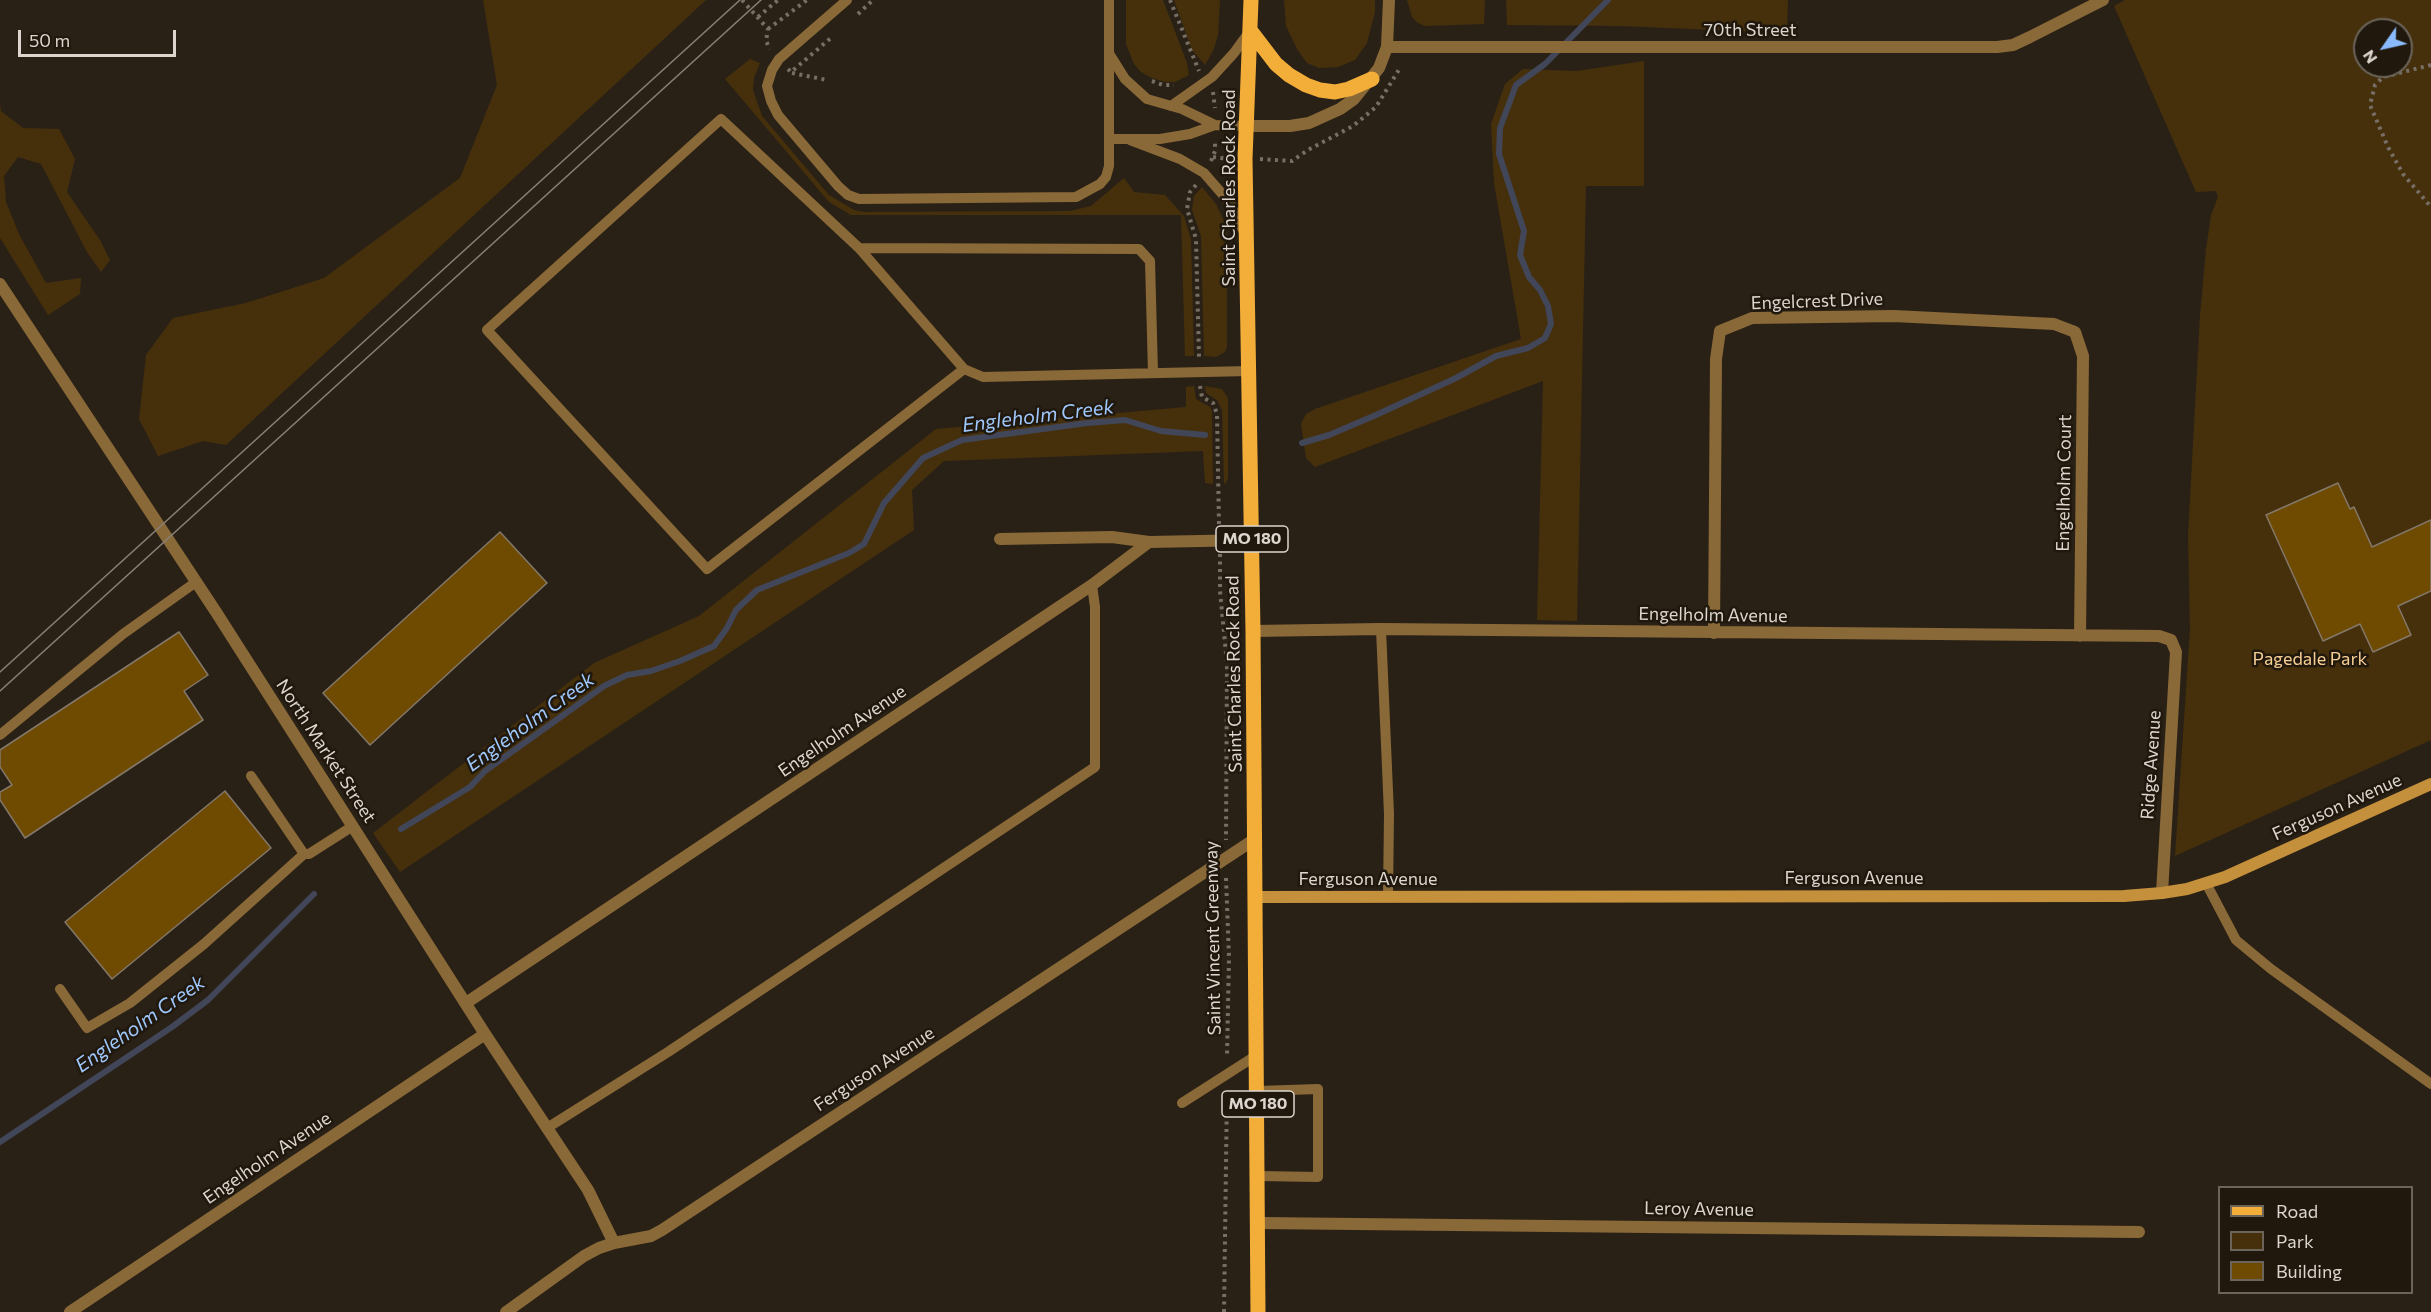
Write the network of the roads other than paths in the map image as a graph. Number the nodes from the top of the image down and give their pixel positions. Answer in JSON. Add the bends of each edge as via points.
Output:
{"nodes":[{"id":1,"x":847,"y":0,"type":"edge"},
{"id":2,"x":1109,"y":0,"type":"edge"},
{"id":3,"x":1251,"y":0,"type":"edge"},
{"id":4,"x":1389,"y":0,"type":"edge"},
{"id":5,"x":2103,"y":0,"type":"edge"},
{"id":6,"x":1250,"y":30,"type":"junction"},
{"id":7,"x":1387,"y":47,"type":"junction"},
{"id":8,"x":1109,"y":53,"type":"junction"},
{"id":9,"x":1372,"y":79,"type":"junction"},
{"id":10,"x":1171,"y":106,"type":"junction"},
{"id":11,"x":1215,"y":125,"type":"junction"},
{"id":12,"x":1246,"y":126,"type":"junction"},
{"id":13,"x":1109,"y":140,"type":"junction"},
{"id":14,"x":1130,"y":140,"type":"junction"},
{"id":15,"x":1247,"y":239,"type":"junction"},
{"id":16,"x":859,"y":248,"type":"junction"},
{"id":17,"x":0,"y":284,"type":"edge"},
{"id":18,"x":2075,"y":332,"type":"joint"},
{"id":19,"x":964,"y":369,"type":"junction"},
{"id":20,"x":1249,"y":371,"type":"junction"},
{"id":21,"x":1153,"y":373,"type":"junction"},
{"id":22,"x":1000,"y":539,"type":"dead end"},
{"id":23,"x":1252,"y":540,"type":"junction"},
{"id":24,"x":1149,"y":542,"type":"junction"},
{"id":25,"x":196,"y":582,"type":"junction"},
{"id":26,"x":1092,"y":585,"type":"junction"},
{"id":27,"x":1381,"y":629,"type":"junction"},
{"id":28,"x":1254,"y":631,"type":"junction"},
{"id":29,"x":1714,"y":633,"type":"junction"},
{"id":30,"x":2080,"y":636,"type":"junction"},
{"id":31,"x":2171,"y":640,"type":"joint"},
{"id":32,"x":0,"y":735,"type":"edge"},
{"id":33,"x":250,"y":777,"type":"dead end"},
{"id":34,"x":2431,"y":784,"type":"edge"},
{"id":35,"x":353,"y":826,"type":"junction"},
{"id":36,"x":1255,"y":839,"type":"junction"},
{"id":37,"x":304,"y":854,"type":"junction"},
{"id":38,"x":2206,"y":883,"type":"junction"},
{"id":39,"x":2162,"y":893,"type":"junction"},
{"id":40,"x":1255,"y":897,"type":"junction"},
{"id":41,"x":1388,"y":897,"type":"junction"},
{"id":42,"x":60,"y":989,"type":"dead end"},
{"id":43,"x":466,"y":1003,"type":"junction"},
{"id":44,"x":485,"y":1034,"type":"junction"},
{"id":45,"x":1257,"y":1055,"type":"junction"},
{"id":46,"x":2431,"y":1084,"type":"edge"},
{"id":47,"x":1258,"y":1091,"type":"junction"},
{"id":48,"x":1182,"y":1103,"type":"dead end"},
{"id":49,"x":547,"y":1128,"type":"junction"},
{"id":50,"x":1258,"y":1176,"type":"junction"},
{"id":51,"x":1258,"y":1223,"type":"junction"},
{"id":52,"x":2139,"y":1232,"type":"dead end"},
{"id":53,"x":614,"y":1243,"type":"junction"},
{"id":54,"x":70,"y":1312,"type":"edge"},
{"id":55,"x":506,"y":1312,"type":"edge"},
{"id":56,"x":1258,"y":1312,"type":"edge"}],
"edges":[{"from":1,"to":13,"type":"lane","via":[[779,59],[767,86],[778,115],[848,195],[859,199],[1076,197],[1106,177]]},
{"from":2,"to":8,"type":"lane"},
{"from":3,"to":6,"type":"main road","name":"Saint Charles Rock Road","number":"MO 180"},
{"from":4,"to":7,"type":"street"},
{"from":5,"to":7,"type":"street","name":"70th Street","via":[[2030,38],[1997,47]]},
{"from":6,"to":9,"type":"main road","via":[[1276,64],[1313,88],[1335,92]]},
{"from":6,"to":10,"type":"lane","via":[[1212,77]]},
{"from":6,"to":12,"type":"main road","name":"Saint Charles Rock Road","number":"MO 180"},
{"from":7,"to":9,"type":"street"},
{"from":8,"to":10,"type":"lane","via":[[1137,92]]},
{"from":8,"to":13,"type":"lane"},
{"from":9,"to":12,"type":"street","via":[[1354,99],[1309,123]]},
{"from":10,"to":11,"type":"lane"},
{"from":11,"to":12,"type":"lane"},
{"from":11,"to":14,"type":"lane","via":[[1176,137]]},
{"from":12,"to":15,"type":"main road","name":"Saint Charles Rock Road","number":"MO 180"},
{"from":13,"to":14,"type":"lane"},
{"from":14,"to":15,"type":"lane","via":[[1180,159],[1204,173],[1230,203]]},
{"from":15,"to":20,"type":"main road","name":"Saint Charles Rock Road","number":"MO 180"},
{"from":16,"to":19,"type":"lane"},
{"from":16,"to":19,"type":"lane","via":[[721,119],[487,330],[707,569]]},
{"from":16,"to":21,"type":"lane","via":[[1139,249],[1150,261]]},
{"from":17,"to":25,"type":"street","name":"North Market Street"},
{"from":18,"to":29,"type":"street","name":"Engelcrest Drive","via":[[2054,324],[1894,316],[1752,318],[1720,331],[1716,359]]},
{"from":18,"to":30,"type":"street","name":"Engelholm Court","via":[[2084,356]]},
{"from":19,"to":21,"type":"lane","via":[[983,377]]},
{"from":20,"to":21,"type":"lane"},
{"from":20,"to":23,"type":"main road","name":"Saint Charles Rock Road","number":"MO 180"},
{"from":22,"to":24,"type":"street","via":[[1112,537]]},
{"from":23,"to":24,"type":"street"},
{"from":23,"to":28,"type":"main road","name":"Saint Charles Rock Road","number":"MO 180"},
{"from":24,"to":26,"type":"street","name":"Engelholm Avenue"},
{"from":25,"to":32,"type":"lane","via":[[123,634]]},
{"from":25,"to":35,"type":"street","name":"North Market Street"},
{"from":26,"to":43,"type":"street","name":"Engelholm Avenue"},
{"from":26,"to":49,"type":"lane","via":[[1095,767],[668,1052]]},
{"from":27,"to":28,"type":"street","name":"Engelholm Avenue"},
{"from":27,"to":29,"type":"street","name":"Engelholm Avenue"},
{"from":27,"to":41,"type":"lane","via":[[1389,814]]},
{"from":28,"to":36,"type":"main road","name":"Saint Charles Rock Road","number":"MO 180"},
{"from":29,"to":30,"type":"street","name":"Engelholm Avenue"},
{"from":30,"to":31,"type":"street","name":"Engelholm Avenue","via":[[2159,636]]},
{"from":31,"to":39,"type":"street","name":"Ridge Avenue","via":[[2176,652]]},
{"from":33,"to":37,"type":"lane"},
{"from":34,"to":38,"type":"street","name":"Ferguson Avenue"},
{"from":35,"to":37,"type":"lane"},
{"from":35,"to":43,"type":"street","name":"North Market Street"},
{"from":36,"to":40,"type":"main road","name":"Saint Charles Rock Road","number":"MO 180"},
{"from":36,"to":53,"type":"street","name":"Ferguson Avenue","via":[[662,1230]]},
{"from":37,"to":42,"type":"lane","via":[[204,944],[130,1003],[87,1028]]},
{"from":38,"to":39,"type":"street","name":"Ferguson Avenue"},
{"from":38,"to":46,"type":"lane","via":[[2236,940]]},
{"from":39,"to":41,"type":"street","name":"Ferguson Avenue"},
{"from":40,"to":41,"type":"street","name":"Ferguson Avenue"},
{"from":40,"to":45,"type":"main road","name":"Saint Charles Rock Road","number":"MO 180"},
{"from":43,"to":44,"type":"street","name":"North Market Street"},
{"from":44,"to":49,"type":"street","name":"North Market Street"},
{"from":44,"to":54,"type":"street","name":"Engelholm Avenue"},
{"from":45,"to":47,"type":"main road","name":"Saint Charles Rock Road","number":"MO 180"},
{"from":45,"to":48,"type":"lane"},
{"from":47,"to":50,"type":"main road","name":"Saint Charles Rock Road","number":"MO 180"},
{"from":47,"to":50,"type":"lane","via":[[1318,1089],[1318,1177]]},
{"from":49,"to":53,"type":"street","name":"North Market Street","via":[[588,1190]]},
{"from":50,"to":51,"type":"main road","name":"Saint Charles Rock Road","number":"MO 180"},
{"from":51,"to":52,"type":"street","name":"Leroy Avenue"},
{"from":51,"to":56,"type":"main road","name":"Saint Charles Rock Road","number":"MO 180"},
{"from":53,"to":55,"type":"street","name":"Ferguson Avenue","via":[[584,1257]]}]}
